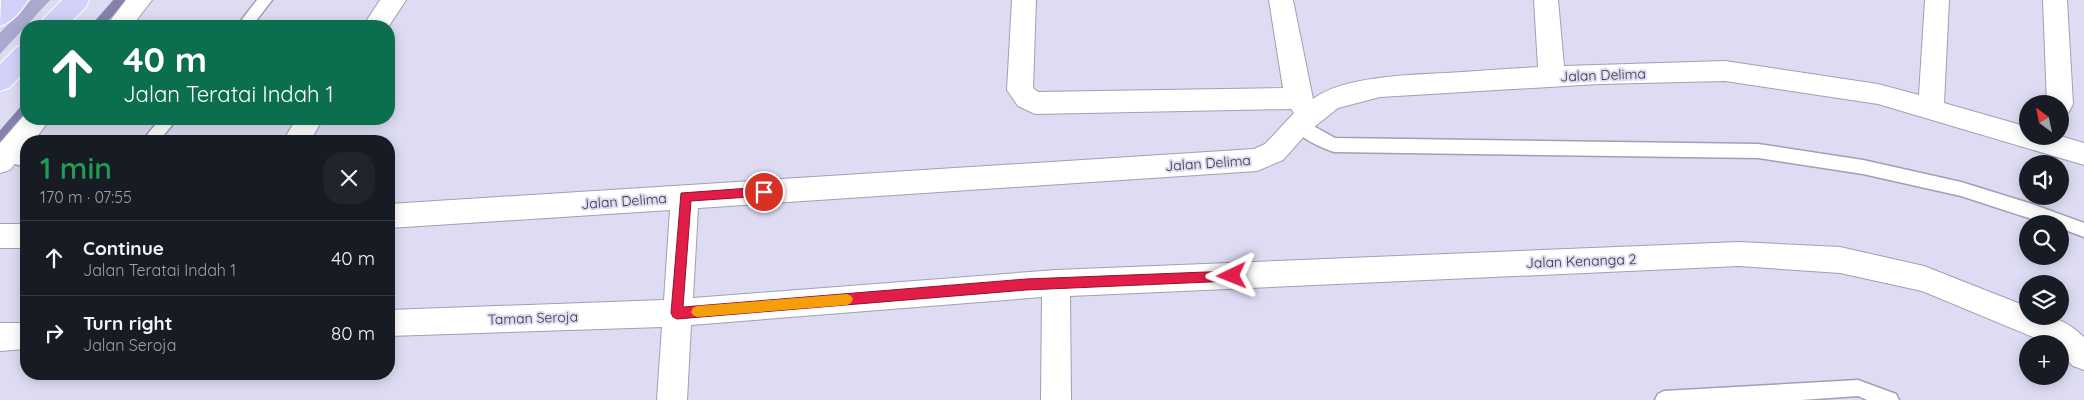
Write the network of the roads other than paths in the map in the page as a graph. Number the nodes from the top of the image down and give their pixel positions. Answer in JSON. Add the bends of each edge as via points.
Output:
{"nodes":[{"id":1,"x":16,"y":0,"type":"edge"},
{"id":2,"x":77,"y":0,"type":"edge"},
{"id":3,"x":140,"y":0,"type":"edge"},
{"id":4,"x":265,"y":0,"type":"edge"},
{"id":5,"x":394,"y":0,"type":"edge"},
{"id":6,"x":1024,"y":0,"type":"edge"},
{"id":7,"x":1281,"y":0,"type":"edge"},
{"id":8,"x":1546,"y":0,"type":"edge"},
{"id":9,"x":1937,"y":0,"type":"edge"},
{"id":10,"x":2055,"y":0,"type":"edge"},
{"id":11,"x":0,"y":16,"type":"edge"},
{"id":12,"x":58,"y":20,"type":"edge"},
{"id":13,"x":123,"y":20,"type":"edge"},
{"id":14,"x":249,"y":20,"type":"edge"},
{"id":15,"x":380,"y":20,"type":"edge"},
{"id":16,"x":20,"y":60,"type":"edge"},
{"id":17,"x":1552,"y":77,"type":"junction"},
{"id":18,"x":0,"y":81,"type":"edge"},
{"id":19,"x":2060,"y":95,"type":"edge"},
{"id":20,"x":1931,"y":109,"type":"junction"},
{"id":21,"x":1302,"y":112,"type":"junction"},
{"id":22,"x":164,"y":125,"type":"edge"},
{"id":23,"x":155,"y":135,"type":"edge"},
{"id":24,"x":2069,"y":138,"type":"edge"},
{"id":25,"x":20,"y":145,"type":"edge"},
{"id":26,"x":2073,"y":150,"type":"edge"},
{"id":27,"x":11,"y":159,"type":"edge"},
{"id":28,"x":685,"y":197,"type":"junction"},
{"id":29,"x":395,"y":216,"type":"edge"},
{"id":30,"x":2084,"y":230,"type":"edge"},
{"id":31,"x":1056,"y":283,"type":"junction"},
{"id":32,"x":677,"y":313,"type":"junction"},
{"id":33,"x":395,"y":323,"type":"edge"},
{"id":34,"x":20,"y":336,"type":"edge"},
{"id":35,"x":0,"y":337,"type":"edge"},
{"id":36,"x":2084,"y":356,"type":"edge"},
{"id":37,"x":672,"y":400,"type":"edge"},
{"id":38,"x":1056,"y":400,"type":"edge"},
{"id":39,"x":1664,"y":400,"type":"edge"},
{"id":40,"x":1890,"y":400,"type":"edge"}],
"edges":[{"from":1,"to":11,"type":"main road"},
{"from":2,"to":12,"type":"main road"},
{"from":3,"to":13,"type":"street"},
{"from":4,"to":14,"type":"lane"},
{"from":5,"to":15,"type":"street"},
{"from":6,"to":21,"type":"street","via":[[1020,90],[1035,103]]},
{"from":7,"to":21,"type":"street"},
{"from":8,"to":17,"type":"street"},
{"from":9,"to":20,"type":"street"},
{"from":10,"to":19,"type":"street"},
{"from":16,"to":18,"type":"main road"},
{"from":17,"to":20,"type":"street","name":"Jalan Delima","via":[[1725,71],[1878,94]]},
{"from":17,"to":21,"type":"street","name":"Jalan Delima","via":[[1380,87],[1330,100]]},
{"from":20,"to":26,"type":"street","name":"Jalan Delima"},
{"from":21,"to":28,"type":"street","name":"Jalan Delima","via":[[1274,152],[1257,160]]},
{"from":21,"to":30,"type":"lane","via":[[1318,138],[1334,145],[1758,151],[1863,167],[1961,189]]},
{"from":22,"to":23,"type":"lane"},
{"from":24,"to":26,"type":"street"},
{"from":25,"to":27,"type":"street"},
{"from":28,"to":29,"type":"street","name":"Jalan Delima"},
{"from":28,"to":32,"type":"street"},
{"from":31,"to":32,"type":"street","name":"Jalan Kenanga 2"},
{"from":31,"to":36,"type":"street","name":"Jalan Kenanga 2","via":[[1739,254],[1840,260],[1933,283],[2059,333]]},
{"from":31,"to":38,"type":"street"},
{"from":32,"to":33,"type":"street","name":"Taman Seroja"},
{"from":32,"to":37,"type":"street"},
{"from":34,"to":35,"type":"street"},
{"from":39,"to":40,"type":"lane","via":[[1858,388]]}]}
